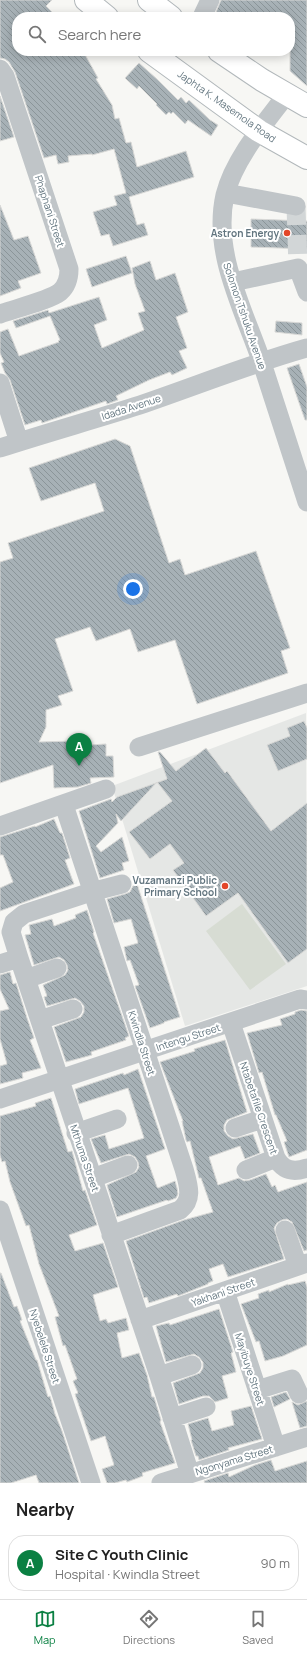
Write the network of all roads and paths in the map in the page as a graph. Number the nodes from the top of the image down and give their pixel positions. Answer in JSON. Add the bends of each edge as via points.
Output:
{"nodes":[{"id":1,"x":86,"y":0,"type":"edge"},
{"id":2,"x":149,"y":0,"type":"edge"},
{"id":3,"x":210,"y":0,"type":"edge"},
{"id":4,"x":101,"y":12,"type":"edge"},
{"id":5,"x":165,"y":12,"type":"edge"},
{"id":6,"x":204,"y":12,"type":"edge"},
{"id":7,"x":157,"y":56,"type":"edge"},
{"id":8,"x":226,"y":56,"type":"edge"},
{"id":9,"x":0,"y":69,"type":"edge"},
{"id":10,"x":286,"y":94,"type":"junction"},
{"id":11,"x":307,"y":106,"type":"edge"},
{"id":12,"x":259,"y":131,"type":"junction"},
{"id":13,"x":307,"y":158,"type":"edge"},
{"id":14,"x":226,"y":193,"type":"junction"},
{"id":15,"x":296,"y":206,"type":"dead end"},
{"id":16,"x":232,"y":282,"type":"junction"},
{"id":17,"x":307,"y":292,"type":"edge"},
{"id":18,"x":0,"y":314,"type":"edge"},
{"id":19,"x":307,"y":348,"type":"edge"},
{"id":20,"x":261,"y":361,"type":"junction"},
{"id":21,"x":0,"y":383,"type":"edge"},
{"id":22,"x":19,"y":442,"type":"junction"},
{"id":23,"x":0,"y":448,"type":"edge"},
{"id":24,"x":307,"y":502,"type":"edge"},
{"id":25,"x":307,"y":693,"type":"edge"},
{"id":26,"x":138,"y":748,"type":"dead end"},
{"id":27,"x":106,"y":789,"type":"dead end"},
{"id":28,"x":64,"y":805,"type":"junction"},
{"id":29,"x":0,"y":826,"type":"edge"},
{"id":30,"x":122,"y":884,"type":"dead end"},
{"id":31,"x":91,"y":892,"type":"junction"},
{"id":32,"x":7,"y":922,"type":"edge"},
{"id":33,"x":19,"y":958,"type":"junction"},
{"id":34,"x":0,"y":964,"type":"edge"},
{"id":35,"x":57,"y":968,"type":"dead end"},
{"id":36,"x":26,"y":978,"type":"junction"},
{"id":37,"x":307,"y":1000,"type":"edge"},
{"id":38,"x":73,"y":1009,"type":"dead end"},
{"id":39,"x":40,"y":1020,"type":"junction"},
{"id":40,"x":230,"y":1023,"type":"junction"},
{"id":41,"x":144,"y":1050,"type":"junction"},
{"id":42,"x":59,"y":1079,"type":"junction"},
{"id":43,"x":0,"y":1099,"type":"edge"},
{"id":44,"x":117,"y":1119,"type":"dead end"},
{"id":45,"x":262,"y":1119,"type":"junction"},
{"id":46,"x":235,"y":1128,"type":"dead end"},
{"id":47,"x":76,"y":1133,"type":"junction"},
{"id":48,"x":276,"y":1158,"type":"junction"},
{"id":49,"x":128,"y":1165,"type":"dead end"},
{"id":50,"x":307,"y":1168,"type":"edge"},
{"id":51,"x":246,"y":1170,"type":"dead end"},
{"id":52,"x":93,"y":1178,"type":"junction"},
{"id":53,"x":0,"y":1210,"type":"edge"},
{"id":54,"x":285,"y":1230,"type":"dead end"},
{"id":55,"x":111,"y":1235,"type":"junction"},
{"id":56,"x":302,"y":1265,"type":"edge"},
{"id":57,"x":225,"y":1291,"type":"junction"},
{"id":58,"x":140,"y":1320,"type":"junction"},
{"id":59,"x":192,"y":1365,"type":"dead end"},
{"id":60,"x":159,"y":1376,"type":"junction"},
{"id":61,"x":257,"y":1390,"type":"junction"},
{"id":62,"x":298,"y":1394,"type":"dead end"},
{"id":63,"x":206,"y":1407,"type":"dead end"},
{"id":64,"x":172,"y":1418,"type":"junction"},
{"id":65,"x":307,"y":1437,"type":"edge"},
{"id":66,"x":276,"y":1447,"type":"junction"},
{"id":67,"x":190,"y":1474,"type":"junction"},
{"id":68,"x":91,"y":1483,"type":"edge"},
{"id":69,"x":161,"y":1483,"type":"edge"}],
"edges":[{"from":1,"to":4,"type":"main road"},
{"from":2,"to":5,"type":"main road"},
{"from":3,"to":6,"type":"street"},
{"from":7,"to":12,"type":"main road","name":"Japhta K. Masemola Road"},
{"from":8,"to":10,"type":"main road"},
{"from":9,"to":18,"type":"street","name":"Phaphani Street","via":[[5,76],[69,269],[64,288],[54,295]]},
{"from":10,"to":11,"type":"main road"},
{"from":10,"to":12,"type":"street","name":"Solomon Tshuku Avenue"},
{"from":12,"to":13,"type":"main road","name":"Japhta K. Masemola Road"},
{"from":12,"to":14,"type":"street","name":"Solomon Tshuku Avenue","via":[[238,164]]},
{"from":14,"to":15,"type":"street"},
{"from":14,"to":16,"type":"street","name":"Solomon Tshuku Avenue","via":[[222,229],[226,261]]},
{"from":16,"to":17,"type":"street","via":[[298,268]]},
{"from":16,"to":20,"type":"street","name":"Solomon Tshuku Avenue"},
{"from":19,"to":20,"type":"street","name":"Idada Avenue"},
{"from":20,"to":22,"type":"street","name":"Idada Avenue","via":[[139,405]]},
{"from":20,"to":24,"type":"street","name":"Solomon Tshuku Avenue"},
{"from":21,"to":22,"type":"street"},
{"from":22,"to":23,"type":"street","name":"Idada Avenue"},
{"from":25,"to":26,"type":"street"},
{"from":27,"to":28,"type":"street"},
{"from":28,"to":29,"type":"street"},
{"from":28,"to":31,"type":"street","name":"Kwindla Street"},
{"from":30,"to":31,"type":"street","name":"Mthuma Street"},
{"from":31,"to":32,"type":"street","name":"Mthuma Street"},
{"from":31,"to":41,"type":"street","name":"Kwindla Street"},
{"from":32,"to":33,"type":"street","name":"Mthuma Street"},
{"from":33,"to":34,"type":"street"},
{"from":33,"to":36,"type":"street","name":"Mthuma Street"},
{"from":35,"to":36,"type":"street"},
{"from":36,"to":39,"type":"street","name":"Mthuma Street"},
{"from":37,"to":40,"type":"street","name":"Intengu Street","via":[[300,999]]},
{"from":38,"to":39,"type":"street"},
{"from":39,"to":42,"type":"street","name":"Mthuma Street"},
{"from":40,"to":41,"type":"street","name":"Intengu Street"},
{"from":40,"to":45,"type":"street","name":"Ntabetafile Crescent"},
{"from":41,"to":42,"type":"street","name":"Intengu Street"},
{"from":41,"to":55,"type":"street","name":"Kwindla Street","via":[[184,1169],[189,1197],[186,1206],[180,1210]]},
{"from":42,"to":43,"type":"street","name":"Intengu Street"},
{"from":42,"to":47,"type":"street","name":"Mthuma Street"},
{"from":44,"to":47,"type":"street"},
{"from":45,"to":46,"type":"street"},
{"from":45,"to":48,"type":"street","name":"Ntabetafile Crescent"},
{"from":47,"to":52,"type":"street","name":"Mthuma Street"},
{"from":48,"to":50,"type":"street","name":"Ntabetafile Crescent","via":[[290,1170]]},
{"from":48,"to":51,"type":"street"},
{"from":49,"to":52,"type":"street"},
{"from":52,"to":55,"type":"street","name":"Mthuma Street"},
{"from":53,"to":68,"type":"street","name":"Nyebelele Street"},
{"from":54,"to":56,"type":"street"},
{"from":55,"to":58,"type":"street","name":"Mthuma Street"},
{"from":56,"to":57,"type":"street","name":"Yakhani Street"},
{"from":57,"to":58,"type":"street","name":"Yakhani Street"},
{"from":57,"to":61,"type":"street","name":"Mayibuye Street"},
{"from":58,"to":60,"type":"street","name":"Mthuma Street"},
{"from":59,"to":60,"type":"street"},
{"from":60,"to":64,"type":"street","name":"Mthuma Street"},
{"from":61,"to":62,"type":"street","via":[[292,1379]]},
{"from":61,"to":66,"type":"street","name":"Mayibuye Street"},
{"from":63,"to":64,"type":"street"},
{"from":64,"to":67,"type":"street","name":"Mthuma Street"},
{"from":65,"to":66,"type":"street","name":"Ngonyama Street"},
{"from":66,"to":67,"type":"street","name":"Ngonyama Street"},
{"from":67,"to":69,"type":"street","name":"Ngonyama Street"}]}
